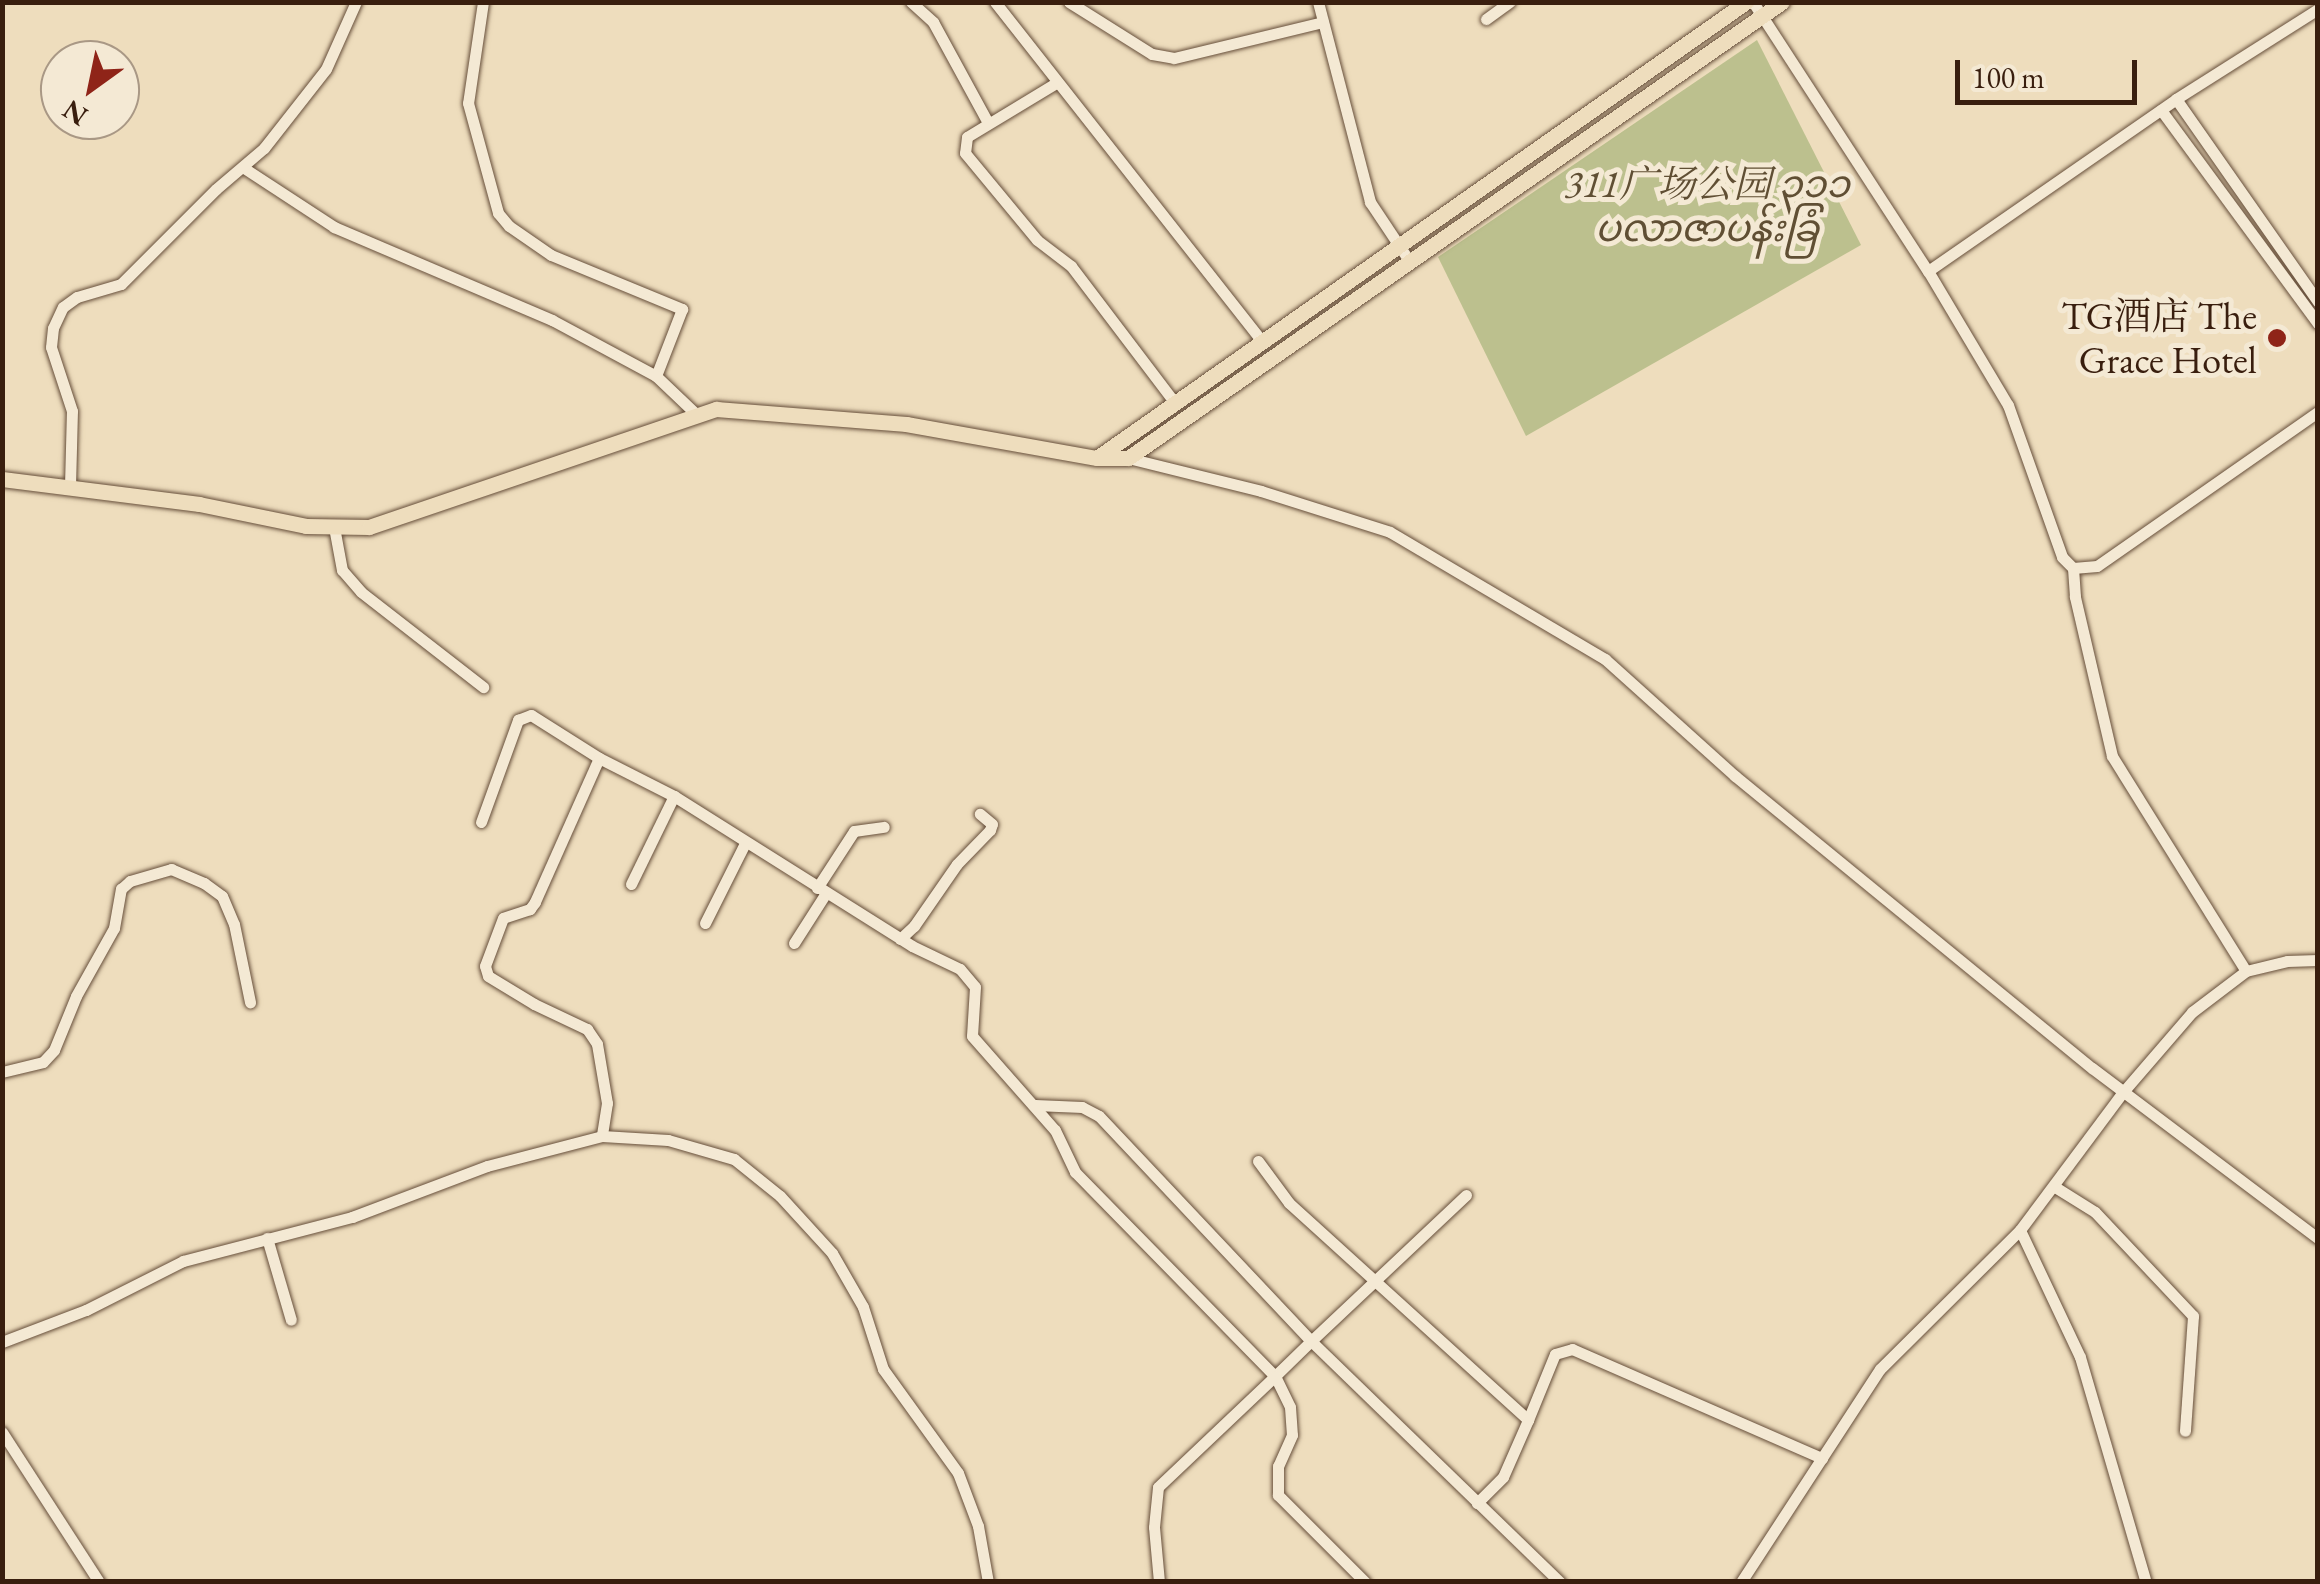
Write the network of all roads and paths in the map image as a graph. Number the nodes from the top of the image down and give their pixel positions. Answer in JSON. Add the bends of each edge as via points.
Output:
{"nodes":[{"id":1,"x":356,"y":2,"type":"edge"},
{"id":2,"x":483,"y":2,"type":"edge"},
{"id":3,"x":911,"y":2,"type":"edge"},
{"id":4,"x":996,"y":2,"type":"edge"},
{"id":5,"x":1069,"y":2,"type":"edge"},
{"id":6,"x":1318,"y":2,"type":"edge"},
{"id":7,"x":1509,"y":2,"type":"edge"},
{"id":8,"x":1746,"y":2,"type":"edge"},
{"id":9,"x":1782,"y":2,"type":"edge"},
{"id":10,"x":2318,"y":9,"type":"edge"},
{"id":11,"x":1758,"y":10,"type":"edge"},
{"id":12,"x":1486,"y":19,"type":"dead end"},
{"id":13,"x":1323,"y":22,"type":"junction"},
{"id":14,"x":1056,"y":83,"type":"junction"},
{"id":15,"x":1608,"y":99,"type":"junction"},
{"id":16,"x":2176,"y":99,"type":"junction"},
{"id":17,"x":2161,"y":110,"type":"junction"},
{"id":18,"x":1620,"y":116,"type":"junction"},
{"id":19,"x":988,"y":123,"type":"junction"},
{"id":20,"x":244,"y":168,"type":"junction"},
{"id":21,"x":1502,"y":172,"type":"junction"},
{"id":22,"x":1515,"y":190,"type":"junction"},
{"id":23,"x":1398,"y":245,"type":"junction"},
{"id":24,"x":1410,"y":262,"type":"junction"},
{"id":25,"x":1928,"y":272,"type":"junction"},
{"id":26,"x":2318,"y":302,"type":"edge"},
{"id":27,"x":2318,"y":324,"type":"edge"},
{"id":28,"x":1261,"y":340,"type":"junction"},
{"id":29,"x":656,"y":376,"type":"junction"},
{"id":30,"x":1175,"y":403,"type":"junction"},
{"id":31,"x":2318,"y":412,"type":"edge"},
{"id":32,"x":697,"y":416,"type":"junction"},
{"id":33,"x":1097,"y":458,"type":"junction"},
{"id":34,"x":1128,"y":458,"type":"junction"},
{"id":35,"x":2,"y":479,"type":"edge"},
{"id":36,"x":70,"y":486,"type":"junction"},
{"id":37,"x":334,"y":527,"type":"junction"},
{"id":38,"x":2073,"y":568,"type":"junction"},
{"id":39,"x":483,"y":686,"type":"dead end"},
{"id":40,"x":599,"y":758,"type":"junction"},
{"id":41,"x":674,"y":796,"type":"junction"},
{"id":42,"x":980,"y":814,"type":"dead end"},
{"id":43,"x":481,"y":822,"type":"dead end"},
{"id":44,"x":884,"y":826,"type":"dead end"},
{"id":45,"x":745,"y":843,"type":"junction"},
{"id":46,"x":631,"y":884,"type":"dead end"},
{"id":47,"x":822,"y":890,"type":"junction"},
{"id":48,"x":706,"y":922,"type":"dead end"},
{"id":49,"x":900,"y":939,"type":"junction"},
{"id":50,"x":794,"y":943,"type":"dead end"},
{"id":51,"x":2318,"y":960,"type":"edge"},
{"id":52,"x":2246,"y":972,"type":"junction"},
{"id":53,"x":250,"y":1002,"type":"dead end"},
{"id":54,"x":2,"y":1072,"type":"edge"},
{"id":55,"x":2123,"y":1092,"type":"junction"},
{"id":56,"x":1035,"y":1105,"type":"junction"},
{"id":57,"x":602,"y":1136,"type":"junction"},
{"id":58,"x":1258,"y":1161,"type":"dead end"},
{"id":59,"x":2055,"y":1186,"type":"junction"},
{"id":60,"x":1466,"y":1195,"type":"dead end"},
{"id":61,"x":2020,"y":1230,"type":"junction"},
{"id":62,"x":267,"y":1238,"type":"junction"},
{"id":63,"x":2318,"y":1238,"type":"edge"},
{"id":64,"x":1375,"y":1282,"type":"junction"},
{"id":65,"x":291,"y":1320,"type":"dead end"},
{"id":66,"x":1311,"y":1341,"type":"junction"},
{"id":67,"x":2,"y":1342,"type":"edge"},
{"id":68,"x":1274,"y":1376,"type":"junction"},
{"id":69,"x":1528,"y":1420,"type":"junction"},
{"id":70,"x":2185,"y":1431,"type":"dead end"},
{"id":71,"x":2,"y":1432,"type":"edge"},
{"id":72,"x":1822,"y":1458,"type":"junction"},
{"id":73,"x":1477,"y":1503,"type":"junction"},
{"id":74,"x":99,"y":1582,"type":"edge"},
{"id":75,"x":988,"y":1582,"type":"edge"},
{"id":76,"x":1159,"y":1582,"type":"edge"},
{"id":77,"x":1365,"y":1582,"type":"edge"},
{"id":78,"x":1560,"y":1582,"type":"edge"},
{"id":79,"x":1741,"y":1582,"type":"edge"},
{"id":80,"x":2146,"y":1582,"type":"edge"}],
"edges":[{"from":1,"to":20,"type":"street","via":[[317,83]]},
{"from":2,"to":29,"type":"street","via":[[468,103],[498,213],[551,255],[682,309]]},
{"from":3,"to":19,"type":"street","via":[[932,22]]},
{"from":4,"to":14,"type":"street"},
{"from":5,"to":13,"type":"street","via":[[1152,54],[1174,58]]},
{"from":6,"to":13,"type":"street"},
{"from":7,"to":12,"type":"street"},
{"from":8,"to":15,"type":"main road"},
{"from":9,"to":11,"type":"main road"},
{"from":10,"to":16,"type":"street"},
{"from":11,"to":18,"type":"main road"},
{"from":11,"to":25,"type":"street"},
{"from":13,"to":23,"type":"street","via":[[1370,202]]},
{"from":14,"to":19,"type":"street"},
{"from":14,"to":28,"type":"street"},
{"from":15,"to":18,"type":"main road"},
{"from":15,"to":21,"type":"main road"},
{"from":16,"to":17,"type":"street"},
{"from":16,"to":26,"type":"street"},
{"from":17,"to":25,"type":"street"},
{"from":17,"to":27,"type":"street"},
{"from":18,"to":22,"type":"main road"},
{"from":19,"to":30,"type":"street","via":[[967,137],[965,153],[1037,240],[1071,266]]},
{"from":20,"to":29,"type":"street","via":[[334,227],[552,320]]},
{"from":20,"to":36,"type":"street","via":[[121,284],[63,307],[51,347],[72,411]]},
{"from":21,"to":22,"type":"main road"},
{"from":21,"to":23,"type":"main road"},
{"from":22,"to":24,"type":"main road"},
{"from":23,"to":24,"type":"street"},
{"from":23,"to":28,"type":"main road"},
{"from":24,"to":34,"type":"main road"},
{"from":25,"to":38,"type":"street","via":[[2008,405],[2062,558]]},
{"from":28,"to":30,"type":"main road"},
{"from":29,"to":32,"type":"street"},
{"from":30,"to":33,"type":"main road"},
{"from":31,"to":38,"type":"street","via":[[2096,566]]},
{"from":32,"to":33,"type":"main road","via":[[716,408],[906,424]]},
{"from":32,"to":37,"type":"main road","via":[[368,528]]},
{"from":33,"to":34,"type":"main road"},
{"from":34,"to":55,"type":"street","via":[[1390,532],[1605,658],[1735,776]]},
{"from":35,"to":36,"type":"main road"},
{"from":36,"to":37,"type":"main road"},
{"from":37,"to":39,"type":"street","via":[[342,570],[361,592]]},
{"from":38,"to":52,"type":"street","via":[[2112,756]]},
{"from":40,"to":41,"type":"street"},
{"from":40,"to":43,"type":"street","via":[[524,714]]},
{"from":40,"to":57,"type":"street","via":[[535,902],[503,918],[484,966],[488,976],[534,1004],[587,1028],[597,1044],[606,1102]]},
{"from":41,"to":45,"type":"street"},
{"from":41,"to":46,"type":"street"},
{"from":42,"to":49,"type":"street","via":[[990,830]]},
{"from":44,"to":47,"type":"street","via":[[854,831]]},
{"from":45,"to":47,"type":"street"},
{"from":45,"to":48,"type":"street"},
{"from":47,"to":49,"type":"street"},
{"from":47,"to":50,"type":"street"},
{"from":49,"to":56,"type":"street","via":[[970,978],[972,1036]]},
{"from":51,"to":52,"type":"street","via":[[2287,960]]},
{"from":52,"to":55,"type":"street","via":[[2192,1012]]},
{"from":53,"to":54,"type":"street","via":[[222,896],[170,869],[120,889],[114,928],[54,1050],[43,1062]]},
{"from":55,"to":59,"type":"street"},
{"from":55,"to":63,"type":"street"},
{"from":56,"to":66,"type":"street","via":[[1082,1107],[1099,1116]]},
{"from":56,"to":68,"type":"street","via":[[1076,1172]]},
{"from":57,"to":62,"type":"street"},
{"from":57,"to":75,"type":"street","via":[[668,1140],[734,1159],[832,1252],[863,1307],[883,1368],[958,1474],[978,1526]]},
{"from":58,"to":64,"type":"street","via":[[1289,1203]]},
{"from":59,"to":61,"type":"street"},
{"from":59,"to":70,"type":"street","via":[[2095,1212],[2193,1316]]},
{"from":60,"to":64,"type":"street"},
{"from":61,"to":72,"type":"street","via":[[1880,1370]]},
{"from":61,"to":80,"type":"street","via":[[2080,1357]]},
{"from":62,"to":65,"type":"street"},
{"from":62,"to":67,"type":"street","via":[[183,1261],[86,1310]]},
{"from":64,"to":66,"type":"street"},
{"from":64,"to":69,"type":"street"},
{"from":66,"to":68,"type":"street"},
{"from":66,"to":73,"type":"street"},
{"from":68,"to":76,"type":"street","via":[[1158,1487]]},
{"from":68,"to":77,"type":"street","via":[[1290,1407],[1292,1434],[1278,1466],[1278,1495]]},
{"from":69,"to":72,"type":"street","via":[[1555,1354],[1572,1349]]},
{"from":69,"to":73,"type":"street","via":[[1503,1477]]},
{"from":71,"to":74,"type":"street"},
{"from":72,"to":79,"type":"street"},
{"from":73,"to":78,"type":"street"}]}
